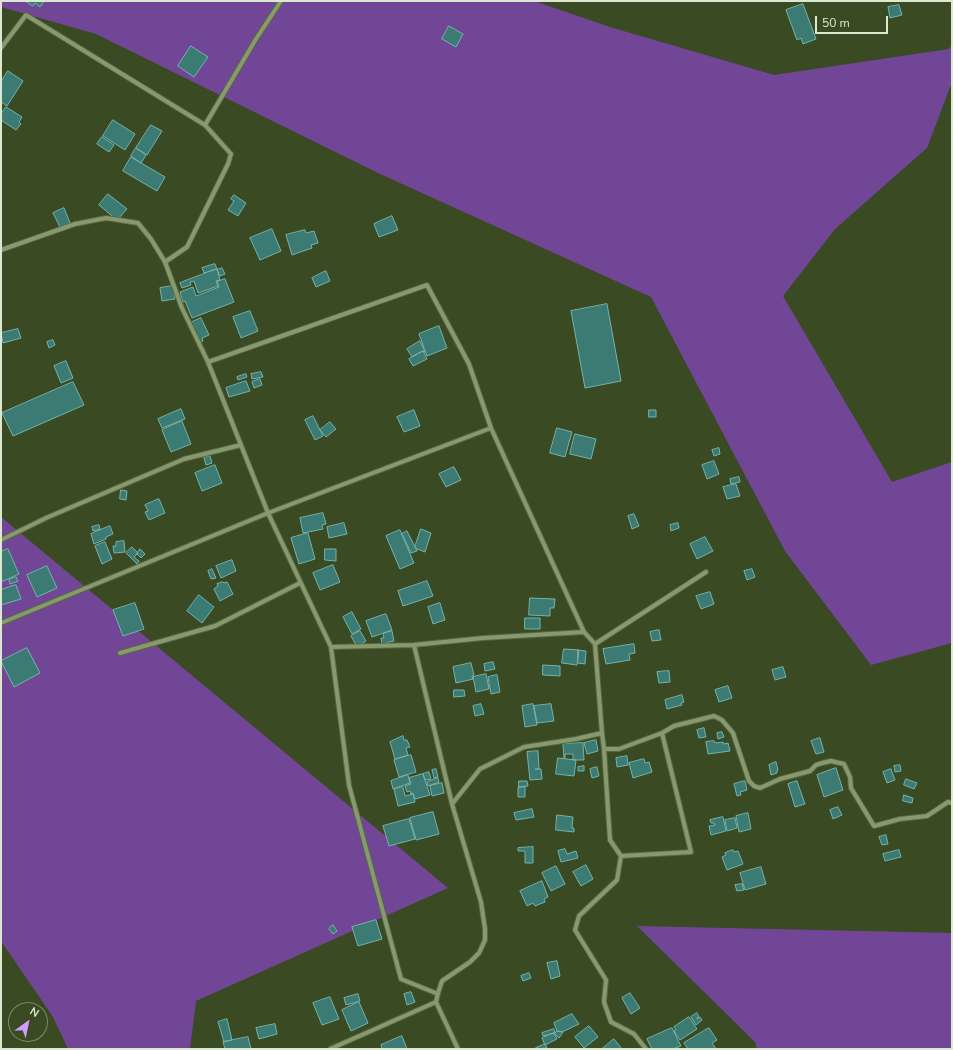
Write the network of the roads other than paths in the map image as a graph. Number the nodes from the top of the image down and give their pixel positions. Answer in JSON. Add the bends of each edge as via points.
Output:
{"nodes":[{"id":1,"x":281,"y":1,"type":"edge"},
{"id":2,"x":1,"y":48,"type":"edge"},
{"id":3,"x":205,"y":125,"type":"junction"},
{"id":4,"x":1,"y":250,"type":"edge"},
{"id":5,"x":165,"y":262,"type":"junction"},
{"id":6,"x":208,"y":362,"type":"junction"},
{"id":7,"x":491,"y":428,"type":"junction"},
{"id":8,"x":241,"y":445,"type":"junction"},
{"id":9,"x":268,"y":513,"type":"junction"},
{"id":10,"x":1,"y":540,"type":"edge"},
{"id":11,"x":706,"y":572,"type":"dead end"},
{"id":12,"x":300,"y":583,"type":"junction"},
{"id":13,"x":1,"y":623,"type":"edge"},
{"id":14,"x":584,"y":632,"type":"junction"},
{"id":15,"x":594,"y":644,"type":"junction"},
{"id":16,"x":414,"y":645,"type":"junction"},
{"id":17,"x":331,"y":647,"type":"junction"},
{"id":18,"x":120,"y":654,"type":"dead end"},
{"id":19,"x":602,"y":733,"type":"junction"},
{"id":20,"x":662,"y":733,"type":"junction"},
{"id":21,"x":604,"y":749,"type":"junction"},
{"id":22,"x":952,"y":803,"type":"edge"},
{"id":23,"x":452,"y":804,"type":"junction"},
{"id":24,"x":621,"y":856,"type":"junction"},
{"id":25,"x":438,"y":994,"type":"junction"},
{"id":26,"x":436,"y":1002,"type":"junction"},
{"id":27,"x":330,"y":1049,"type":"edge"},
{"id":28,"x":458,"y":1049,"type":"edge"},
{"id":29,"x":646,"y":1049,"type":"edge"}],
"edges":[{"from":1,"to":3,"type":"street"},
{"from":2,"to":3,"type":"street","via":[[26,15]]},
{"from":3,"to":5,"type":"street","via":[[231,154],[187,247]]},
{"from":4,"to":5,"type":"street","via":[[75,224],[106,218],[138,223]]},
{"from":5,"to":6,"type":"street","via":[[182,308]]},
{"from":6,"to":7,"type":"street","via":[[427,285],[469,364]]},
{"from":6,"to":8,"type":"street"},
{"from":7,"to":9,"type":"street"},
{"from":7,"to":14,"type":"street"},
{"from":8,"to":9,"type":"street"},
{"from":8,"to":10,"type":"street","via":[[184,459]]},
{"from":9,"to":12,"type":"street"},
{"from":9,"to":13,"type":"street"},
{"from":11,"to":15,"type":"street"},
{"from":12,"to":17,"type":"street"},
{"from":12,"to":18,"type":"street","via":[[215,626]]},
{"from":14,"to":15,"type":"street"},
{"from":14,"to":16,"type":"street"},
{"from":15,"to":19,"type":"street"},
{"from":16,"to":17,"type":"street"},
{"from":16,"to":23,"type":"street"},
{"from":17,"to":25,"type":"street","via":[[349,785],[401,979]]},
{"from":19,"to":21,"type":"street"},
{"from":19,"to":23,"type":"street","via":[[524,747],[480,769]]},
{"from":20,"to":21,"type":"street","via":[[619,749]]},
{"from":20,"to":22,"type":"street","via":[[674,726],[703,718],[714,716],[722,720],[733,734],[750,781],[760,788],[780,779],[810,771],[822,763],[831,761],[844,764],[850,777],[851,788],[874,826],[900,819],[927,816],[948,802]]},
{"from":20,"to":24,"type":"street","via":[[691,852]]},
{"from":21,"to":24,"type":"street","via":[[610,840]]},
{"from":23,"to":25,"type":"street","via":[[481,902],[485,940],[479,953],[442,981]]},
{"from":24,"to":29,"type":"street","via":[[617,880],[579,916],[575,930],[606,980],[604,1002],[611,1022],[634,1034]]},
{"from":25,"to":26,"type":"street"},
{"from":26,"to":27,"type":"street"},
{"from":26,"to":28,"type":"street"}]}
